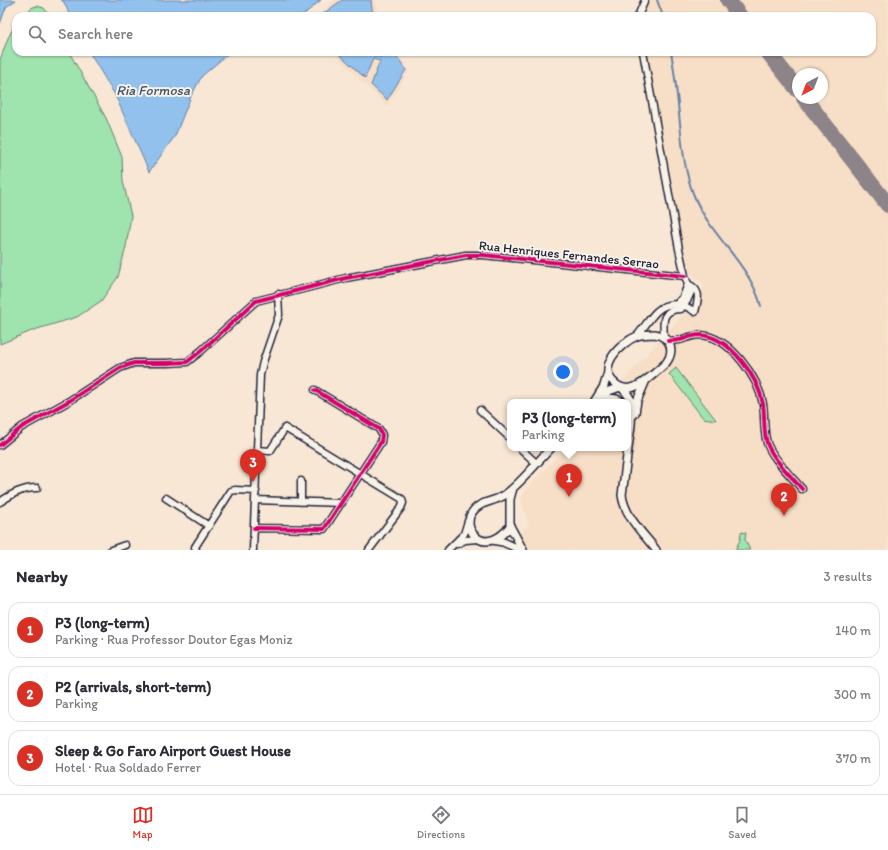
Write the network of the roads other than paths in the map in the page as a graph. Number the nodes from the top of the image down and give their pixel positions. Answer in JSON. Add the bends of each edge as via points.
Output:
{"nodes":[{"id":1,"x":645,"y":0,"type":"edge"},
{"id":2,"x":640,"y":12,"type":"edge"},
{"id":3,"x":644,"y":56,"type":"edge"},
{"id":4,"x":685,"y":276,"type":"junction"},
{"id":5,"x":688,"y":284,"type":"junction"},
{"id":6,"x":278,"y":294,"type":"junction"},
{"id":7,"x":677,"y":304,"type":"junction"},
{"id":8,"x":684,"y":306,"type":"junction"},
{"id":9,"x":637,"y":336,"type":"junction"},
{"id":10,"x":666,"y":339,"type":"junction"},
{"id":11,"x":608,"y":372,"type":"junction"},
{"id":12,"x":646,"y":380,"type":"junction"},
{"id":13,"x":621,"y":388,"type":"junction"},
{"id":14,"x":315,"y":390,"type":"dead end"},
{"id":15,"x":597,"y":399,"type":"edge"},
{"id":16,"x":599,"y":399,"type":"edge"},
{"id":17,"x":630,"y":399,"type":"edge"},
{"id":18,"x":631,"y":400,"type":"edge"},
{"id":19,"x":480,"y":410,"type":"dead end"},
{"id":20,"x":631,"y":425,"type":"joint"},
{"id":21,"x":507,"y":435,"type":"edge"},
{"id":22,"x":0,"y":446,"type":"edge"},
{"id":23,"x":258,"y":450,"type":"junction"},
{"id":24,"x":523,"y":451,"type":"edge"},
{"id":25,"x":547,"y":451,"type":"edge"},
{"id":26,"x":628,"y":451,"type":"edge"},
{"id":27,"x":536,"y":463,"type":"junction"},
{"id":28,"x":361,"y":474,"type":"junction"},
{"id":29,"x":301,"y":481,"type":"dead end"},
{"id":30,"x":36,"y":488,"type":"dead end"},
{"id":31,"x":513,"y":488,"type":"junction"},
{"id":32,"x":802,"y":489,"type":"dead end"},
{"id":33,"x":256,"y":492,"type":"junction"},
{"id":34,"x":166,"y":498,"type":"dead end"},
{"id":35,"x":255,"y":500,"type":"junction"},
{"id":36,"x":492,"y":500,"type":"junction"},
{"id":37,"x":0,"y":502,"type":"edge"},
{"id":38,"x":301,"y":502,"type":"junction"},
{"id":39,"x":342,"y":503,"type":"junction"},
{"id":40,"x":509,"y":512,"type":"junction"},
{"id":41,"x":469,"y":519,"type":"junction"},
{"id":42,"x":209,"y":526,"type":"junction"},
{"id":43,"x":510,"y":526,"type":"junction"},
{"id":44,"x":254,"y":528,"type":"junction"},
{"id":45,"x":478,"y":539,"type":"junction"},
{"id":46,"x":492,"y":540,"type":"junction"},
{"id":47,"x":125,"y":545,"type":"dead end"},
{"id":48,"x":454,"y":545,"type":"junction"},
{"id":49,"x":111,"y":550,"type":"edge"},
{"id":50,"x":196,"y":550,"type":"edge"},
{"id":51,"x":253,"y":550,"type":"edge"},
{"id":52,"x":369,"y":550,"type":"edge"},
{"id":53,"x":448,"y":550,"type":"edge"},
{"id":54,"x":522,"y":550,"type":"edge"},
{"id":55,"x":656,"y":550,"type":"edge"}],
"edges":[{"from":1,"to":2,"type":"street"},
{"from":3,"to":4,"type":"street"},
{"from":4,"to":5,"type":"street"},
{"from":4,"to":6,"type":"street","name":"Rua Henriques Fernandes Serrao","via":[[466,255]]},
{"from":5,"to":7,"type":"street","via":[[683,298]]},
{"from":5,"to":8,"type":"street","via":[[691,292]]},
{"from":5,"to":8,"type":"street","via":[[698,292],[695,309]]},
{"from":6,"to":22,"type":"street","name":"Rua Henriques Fernandes Serrao","via":[[256,301],[187,362],[134,363],[120,368],[69,402],[22,427]]},
{"from":6,"to":23,"type":"street","via":[[279,315],[260,375]]},
{"from":7,"to":8,"type":"street"},
{"from":7,"to":9,"type":"street","via":[[657,311]]},
{"from":8,"to":10,"type":"street","via":[[670,311],[664,317]]},
{"from":9,"to":10,"type":"street","via":[[655,334]]},
{"from":9,"to":11,"type":"street","via":[[625,342],[613,354]]},
{"from":10,"to":12,"type":"street","via":[[672,352],[670,359]]},
{"from":10,"to":32,"type":"street","via":[[679,340],[701,335],[721,342],[735,353],[758,387],[770,451]]},
{"from":11,"to":13,"type":"street","via":[[614,383]]},
{"from":11,"to":15,"type":"street"},
{"from":12,"to":13,"type":"street","via":[[630,388]]},
{"from":12,"to":20,"type":"street"},
{"from":13,"to":16,"type":"street","via":[[609,391]]},
{"from":13,"to":17,"type":"street"},
{"from":14,"to":28,"type":"street","via":[[379,429],[382,435],[381,442]]},
{"from":18,"to":20,"type":"street"},
{"from":19,"to":21,"type":"street"},
{"from":23,"to":28,"type":"street","via":[[270,451],[285,428]]},
{"from":23,"to":33,"type":"street"},
{"from":24,"to":27,"type":"street"},
{"from":25,"to":27,"type":"street"},
{"from":26,"to":55,"type":"street","via":[[623,502],[629,515]]},
{"from":27,"to":31,"type":"street"},
{"from":28,"to":39,"type":"street"},
{"from":28,"to":52,"type":"street","via":[[402,499],[404,503]]},
{"from":29,"to":38,"type":"street"},
{"from":30,"to":37,"type":"street","via":[[26,488]]},
{"from":31,"to":36,"type":"street","via":[[502,497]]},
{"from":31,"to":40,"type":"street"},
{"from":33,"to":35,"type":"street"},
{"from":33,"to":42,"type":"street","via":[[231,491]]},
{"from":34,"to":42,"type":"street"},
{"from":35,"to":38,"type":"street"},
{"from":35,"to":44,"type":"street"},
{"from":36,"to":40,"type":"street","via":[[498,501]]},
{"from":36,"to":41,"type":"street","via":[[478,505]]},
{"from":38,"to":39,"type":"street"},
{"from":39,"to":44,"type":"street","via":[[324,529]]},
{"from":40,"to":43,"type":"street"},
{"from":41,"to":45,"type":"street","via":[[470,529]]},
{"from":41,"to":48,"type":"street","via":[[464,534]]},
{"from":42,"to":50,"type":"street","via":[[195,547]]},
{"from":43,"to":46,"type":"street","via":[[502,535]]},
{"from":43,"to":54,"type":"street"},
{"from":44,"to":51,"type":"street"},
{"from":45,"to":46,"type":"street"},
{"from":45,"to":48,"type":"street","via":[[465,540]]},
{"from":46,"to":54,"type":"street"},
{"from":47,"to":49,"type":"street"},
{"from":48,"to":53,"type":"street"}]}
